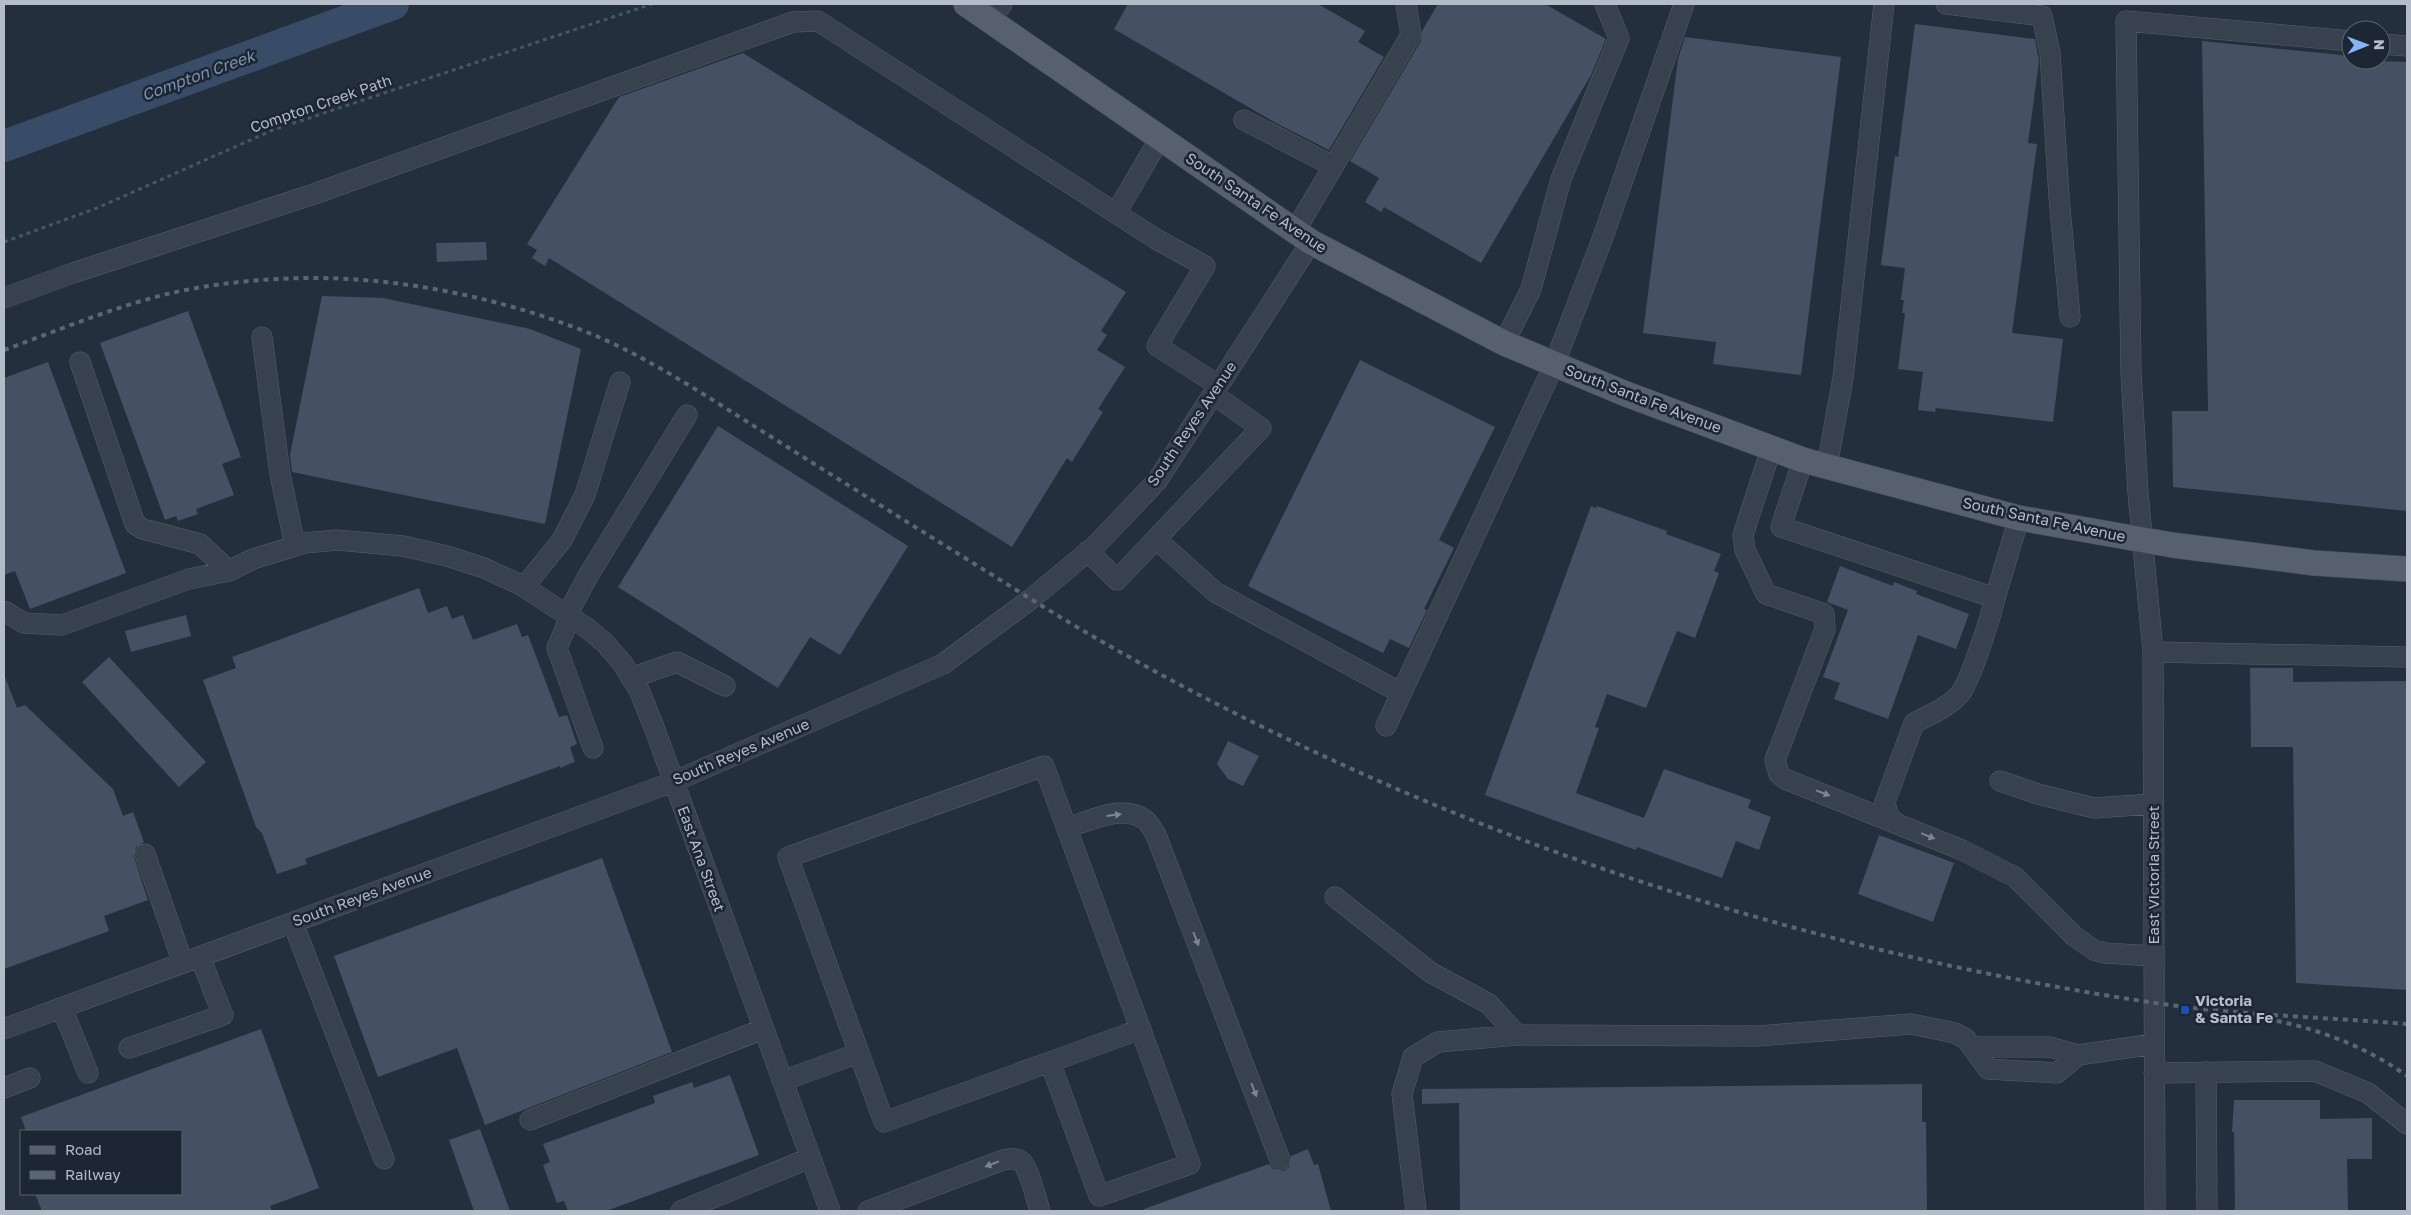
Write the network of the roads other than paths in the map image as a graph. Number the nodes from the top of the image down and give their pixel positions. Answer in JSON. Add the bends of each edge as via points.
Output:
{"nodes":[{"id":1,"x":966,"y":4,"type":"edge"},
{"id":2,"x":1406,"y":4,"type":"edge"},
{"id":3,"x":1605,"y":4,"type":"edge"},
{"id":4,"x":1684,"y":4,"type":"edge"},
{"id":5,"x":1884,"y":4,"type":"edge"},
{"id":6,"x":1946,"y":4,"type":"edge"},
{"id":7,"x":995,"y":11,"type":"edge"},
{"id":8,"x":2341,"y":40,"type":"edge"},
{"id":9,"x":2391,"y":45,"type":"edge"},
{"id":10,"x":2407,"y":46,"type":"edge"},
{"id":11,"x":1244,"y":120,"type":"dead end"},
{"id":12,"x":1160,"y":138,"type":"junction"},
{"id":13,"x":1333,"y":166,"type":"junction"},
{"id":14,"x":1116,"y":213,"type":"junction"},
{"id":15,"x":1303,"y":236,"type":"junction"},
{"id":16,"x":4,"y":298,"type":"edge"},
{"id":17,"x":2070,"y":316,"type":"dead end"},
{"id":18,"x":262,"y":337,"type":"dead end"},
{"id":19,"x":1504,"y":342,"type":"junction"},
{"id":20,"x":80,"y":362,"type":"dead end"},
{"id":21,"x":1554,"y":365,"type":"junction"},
{"id":22,"x":620,"y":382,"type":"dead end"},
{"id":23,"x":1216,"y":390,"type":"junction"},
{"id":24,"x":687,"y":415,"type":"dead end"},
{"id":25,"x":1771,"y":449,"type":"junction"},
{"id":26,"x":1803,"y":460,"type":"junction"},
{"id":27,"x":1827,"y":466,"type":"junction"},
{"id":28,"x":2019,"y":518,"type":"junction"},
{"id":29,"x":1156,"y":538,"type":"junction"},
{"id":30,"x":2142,"y":540,"type":"junction"},
{"id":31,"x":295,"y":546,"type":"junction"},
{"id":32,"x":1088,"y":552,"type":"junction"},
{"id":33,"x":2407,"y":569,"type":"edge"},
{"id":34,"x":229,"y":570,"type":"junction"},
{"id":35,"x":524,"y":587,"type":"junction"},
{"id":36,"x":1996,"y":598,"type":"junction"},
{"id":37,"x":4,"y":611,"type":"edge"},
{"id":38,"x":569,"y":616,"type":"junction"},
{"id":39,"x":2153,"y":652,"type":"junction"},
{"id":40,"x":2407,"y":657,"type":"edge"},
{"id":41,"x":631,"y":678,"type":"junction"},
{"id":42,"x":725,"y":686,"type":"dead end"},
{"id":43,"x":1402,"y":693,"type":"junction"},
{"id":44,"x":1386,"y":726,"type":"dead end"},
{"id":45,"x":593,"y":748,"type":"dead end"},
{"id":46,"x":2000,"y":780,"type":"dead end"},
{"id":47,"x":672,"y":782,"type":"junction"},
{"id":48,"x":2153,"y":804,"type":"junction"},
{"id":49,"x":1894,"y":822,"type":"junction"},
{"id":50,"x":1067,"y":828,"type":"junction"},
{"id":51,"x":145,"y":854,"type":"dead end"},
{"id":52,"x":1335,"y":898,"type":"dead end"},
{"id":53,"x":293,"y":923,"type":"junction"},
{"id":54,"x":2154,"y":956,"type":"junction"},
{"id":55,"x":192,"y":960,"type":"junction"},
{"id":56,"x":62,"y":1008,"type":"junction"},
{"id":57,"x":4,"y":1029,"type":"edge"},
{"id":58,"x":763,"y":1029,"type":"junction"},
{"id":59,"x":1141,"y":1029,"type":"junction"},
{"id":60,"x":1517,"y":1034,"type":"junction"},
{"id":61,"x":2154,"y":1044,"type":"junction"},
{"id":62,"x":129,"y":1048,"type":"dead end"},
{"id":63,"x":858,"y":1053,"type":"junction"},
{"id":64,"x":1050,"y":1062,"type":"junction"},
{"id":65,"x":2206,"y":1072,"type":"junction"},
{"id":66,"x":88,"y":1073,"type":"dead end"},
{"id":67,"x":2154,"y":1073,"type":"junction"},
{"id":68,"x":30,"y":1078,"type":"dead end"},
{"id":69,"x":782,"y":1081,"type":"junction"},
{"id":70,"x":4,"y":1088,"type":"edge"},
{"id":71,"x":530,"y":1120,"type":"dead end"},
{"id":72,"x":2407,"y":1124,"type":"edge"},
{"id":73,"x":810,"y":1158,"type":"junction"},
{"id":74,"x":384,"y":1159,"type":"dead end"},
{"id":75,"x":1280,"y":1160,"type":"dead end"},
{"id":76,"x":680,"y":1211,"type":"edge"},
{"id":77,"x":828,"y":1211,"type":"edge"},
{"id":78,"x":868,"y":1211,"type":"edge"},
{"id":79,"x":1040,"y":1211,"type":"edge"},
{"id":80,"x":1416,"y":1211,"type":"edge"},
{"id":81,"x":2155,"y":1211,"type":"edge"},
{"id":82,"x":2207,"y":1211,"type":"edge"}],
"edges":[{"from":1,"to":7,"type":"main road","name":"South Santa Fe Avenue"},
{"from":2,"to":13,"type":"street","name":"South Reyes Avenue","via":[[1411,35]]},
{"from":3,"to":19,"type":"street","via":[[1619,38],[1562,179],[1531,289]]},
{"from":4,"to":21,"type":"street","via":[[1603,237]]},
{"from":5,"to":27,"type":"street","via":[[1843,378]]},
{"from":6,"to":17,"type":"street","via":[[2042,16],[2050,53]]},
{"from":7,"to":12,"type":"main road","name":"South Santa Fe Avenue"},
{"from":8,"to":30,"type":"street","name":"East Victoria Street","via":[[2126,21],[2132,373]]},
{"from":9,"to":10,"type":"street"},
{"from":11,"to":13,"type":"street"},
{"from":12,"to":14,"type":"street"},
{"from":12,"to":15,"type":"main road","name":"South Santa Fe Avenue"},
{"from":13,"to":15,"type":"street","name":"South Reyes Avenue"},
{"from":14,"to":16,"type":"street","via":[[818,22],[793,22],[314,194]]},
{"from":14,"to":23,"type":"street","via":[[1205,266],[1157,346]]},
{"from":15,"to":19,"type":"main road","name":"South Santa Fe Avenue"},
{"from":15,"to":23,"type":"street","name":"South Reyes Avenue"},
{"from":18,"to":31,"type":"street","via":[[280,474]]},
{"from":19,"to":21,"type":"main road","name":"South Santa Fe Avenue"},
{"from":20,"to":34,"type":"street","via":[[135,524],[200,544]]},
{"from":21,"to":25,"type":"main road","name":"South Santa Fe Avenue"},
{"from":21,"to":43,"type":"street"},
{"from":22,"to":35,"type":"street","via":[[585,495],[562,540]]},
{"from":23,"to":29,"type":"street","via":[[1260,428]]},
{"from":23,"to":32,"type":"street","name":"South Reyes Avenue","via":[[1157,481]]},
{"from":24,"to":38,"type":"street","via":[[588,576]]},
{"from":25,"to":26,"type":"main road","name":"South Santa Fe Avenue"},
{"from":25,"to":49,"type":"street","one_way":true,"via":[[1745,529],[1745,550],[1766,594],[1824,614],[1826,618],[1825,629],[1776,760],[1779,774]]},
{"from":26,"to":27,"type":"main road","name":"South Santa Fe Avenue"},
{"from":26,"to":36,"type":"street","via":[[1781,527]]},
{"from":27,"to":28,"type":"main road","name":"South Santa Fe Avenue"},
{"from":28,"to":30,"type":"main road","name":"South Santa Fe Avenue"},
{"from":28,"to":36,"type":"street"},
{"from":29,"to":32,"type":"street","via":[[1117,580]]},
{"from":29,"to":43,"type":"street","via":[[1215,592]]},
{"from":30,"to":33,"type":"main road","name":"South Santa Fe Avenue","via":[[2314,563]]},
{"from":30,"to":39,"type":"street","name":"East Victoria Street"},
{"from":31,"to":34,"type":"street","name":"East Ana Street"},
{"from":31,"to":35,"type":"street","name":"East Ana Street","via":[[337,540],[403,546],[465,562]]},
{"from":32,"to":47,"type":"street","name":"South Reyes Avenue","via":[[943,664]]},
{"from":34,"to":37,"type":"street","name":"East Ana Street","via":[[189,579],[62,625],[24,622]]},
{"from":35,"to":38,"type":"street","name":"East Ana Street"},
{"from":36,"to":49,"type":"street","via":[[1960,694],[1949,704],[1914,723],[1885,802],[1888,816]]},
{"from":38,"to":41,"type":"street","name":"East Ana Street","via":[[605,643]]},
{"from":38,"to":45,"type":"street","via":[[557,648]]},
{"from":39,"to":40,"type":"street"},
{"from":39,"to":48,"type":"street","name":"East Victoria Street"},
{"from":41,"to":42,"type":"street","via":[[677,662]]},
{"from":41,"to":47,"type":"street","name":"East Ana Street","via":[[654,727]]},
{"from":43,"to":44,"type":"street"},
{"from":46,"to":48,"type":"street","via":[[2038,794],[2094,808]]},
{"from":47,"to":53,"type":"street","name":"South Reyes Avenue"},
{"from":47,"to":58,"type":"street","name":"East Ana Street"},
{"from":48,"to":54,"type":"street","name":"East Victoria Street"},
{"from":49,"to":54,"type":"street","one_way":true,"via":[[1962,850],[2015,877],[2074,936],[2094,950]]},
{"from":50,"to":59,"type":"street"},
{"from":50,"to":63,"type":"street","via":[[1044,766],[788,857]]},
{"from":50,"to":75,"type":"street","one_way":true,"via":[[1106,815],[1124,813],[1144,819],[1156,835]]},
{"from":51,"to":55,"type":"street"},
{"from":52,"to":60,"type":"street","via":[[1430,972],[1489,1004]]},
{"from":53,"to":55,"type":"street","name":"South Reyes Avenue"},
{"from":53,"to":74,"type":"street"},
{"from":54,"to":61,"type":"street","name":"East Victoria Street"},
{"from":55,"to":56,"type":"street","name":"South Reyes Avenue"},
{"from":55,"to":62,"type":"street","via":[[223,1014]]},
{"from":56,"to":57,"type":"street","name":"South Reyes Avenue"},
{"from":56,"to":66,"type":"street"},
{"from":58,"to":69,"type":"street","name":"East Ana Street"},
{"from":58,"to":71,"type":"street"},
{"from":59,"to":64,"type":"street"},
{"from":59,"to":64,"type":"street","via":[[1190,1164],[1099,1196]]},
{"from":60,"to":61,"type":"street","via":[[1757,1036],[1911,1024],[1955,1033],[1966,1039],[1988,1069],[2057,1073],[2078,1055]]},
{"from":60,"to":80,"type":"street","via":[[1438,1042],[1413,1057],[1402,1094]]},
{"from":61,"to":67,"type":"street","name":"East Victoria Street"},
{"from":63,"to":64,"type":"street","via":[[884,1122]]},
{"from":63,"to":69,"type":"street"},
{"from":65,"to":67,"type":"street"},
{"from":65,"to":72,"type":"street","via":[[2314,1071],[2368,1093]]},
{"from":65,"to":82,"type":"street"},
{"from":67,"to":81,"type":"street","name":"East Victoria Street"},
{"from":68,"to":70,"type":"street"},
{"from":69,"to":73,"type":"street","name":"East Ana Street"},
{"from":73,"to":76,"type":"street"},
{"from":73,"to":77,"type":"street","name":"East Ana Street"},
{"from":79,"to":78,"type":"street","one_way":true,"via":[[1026,1170],[1022,1162],[1014,1158]]}]}
